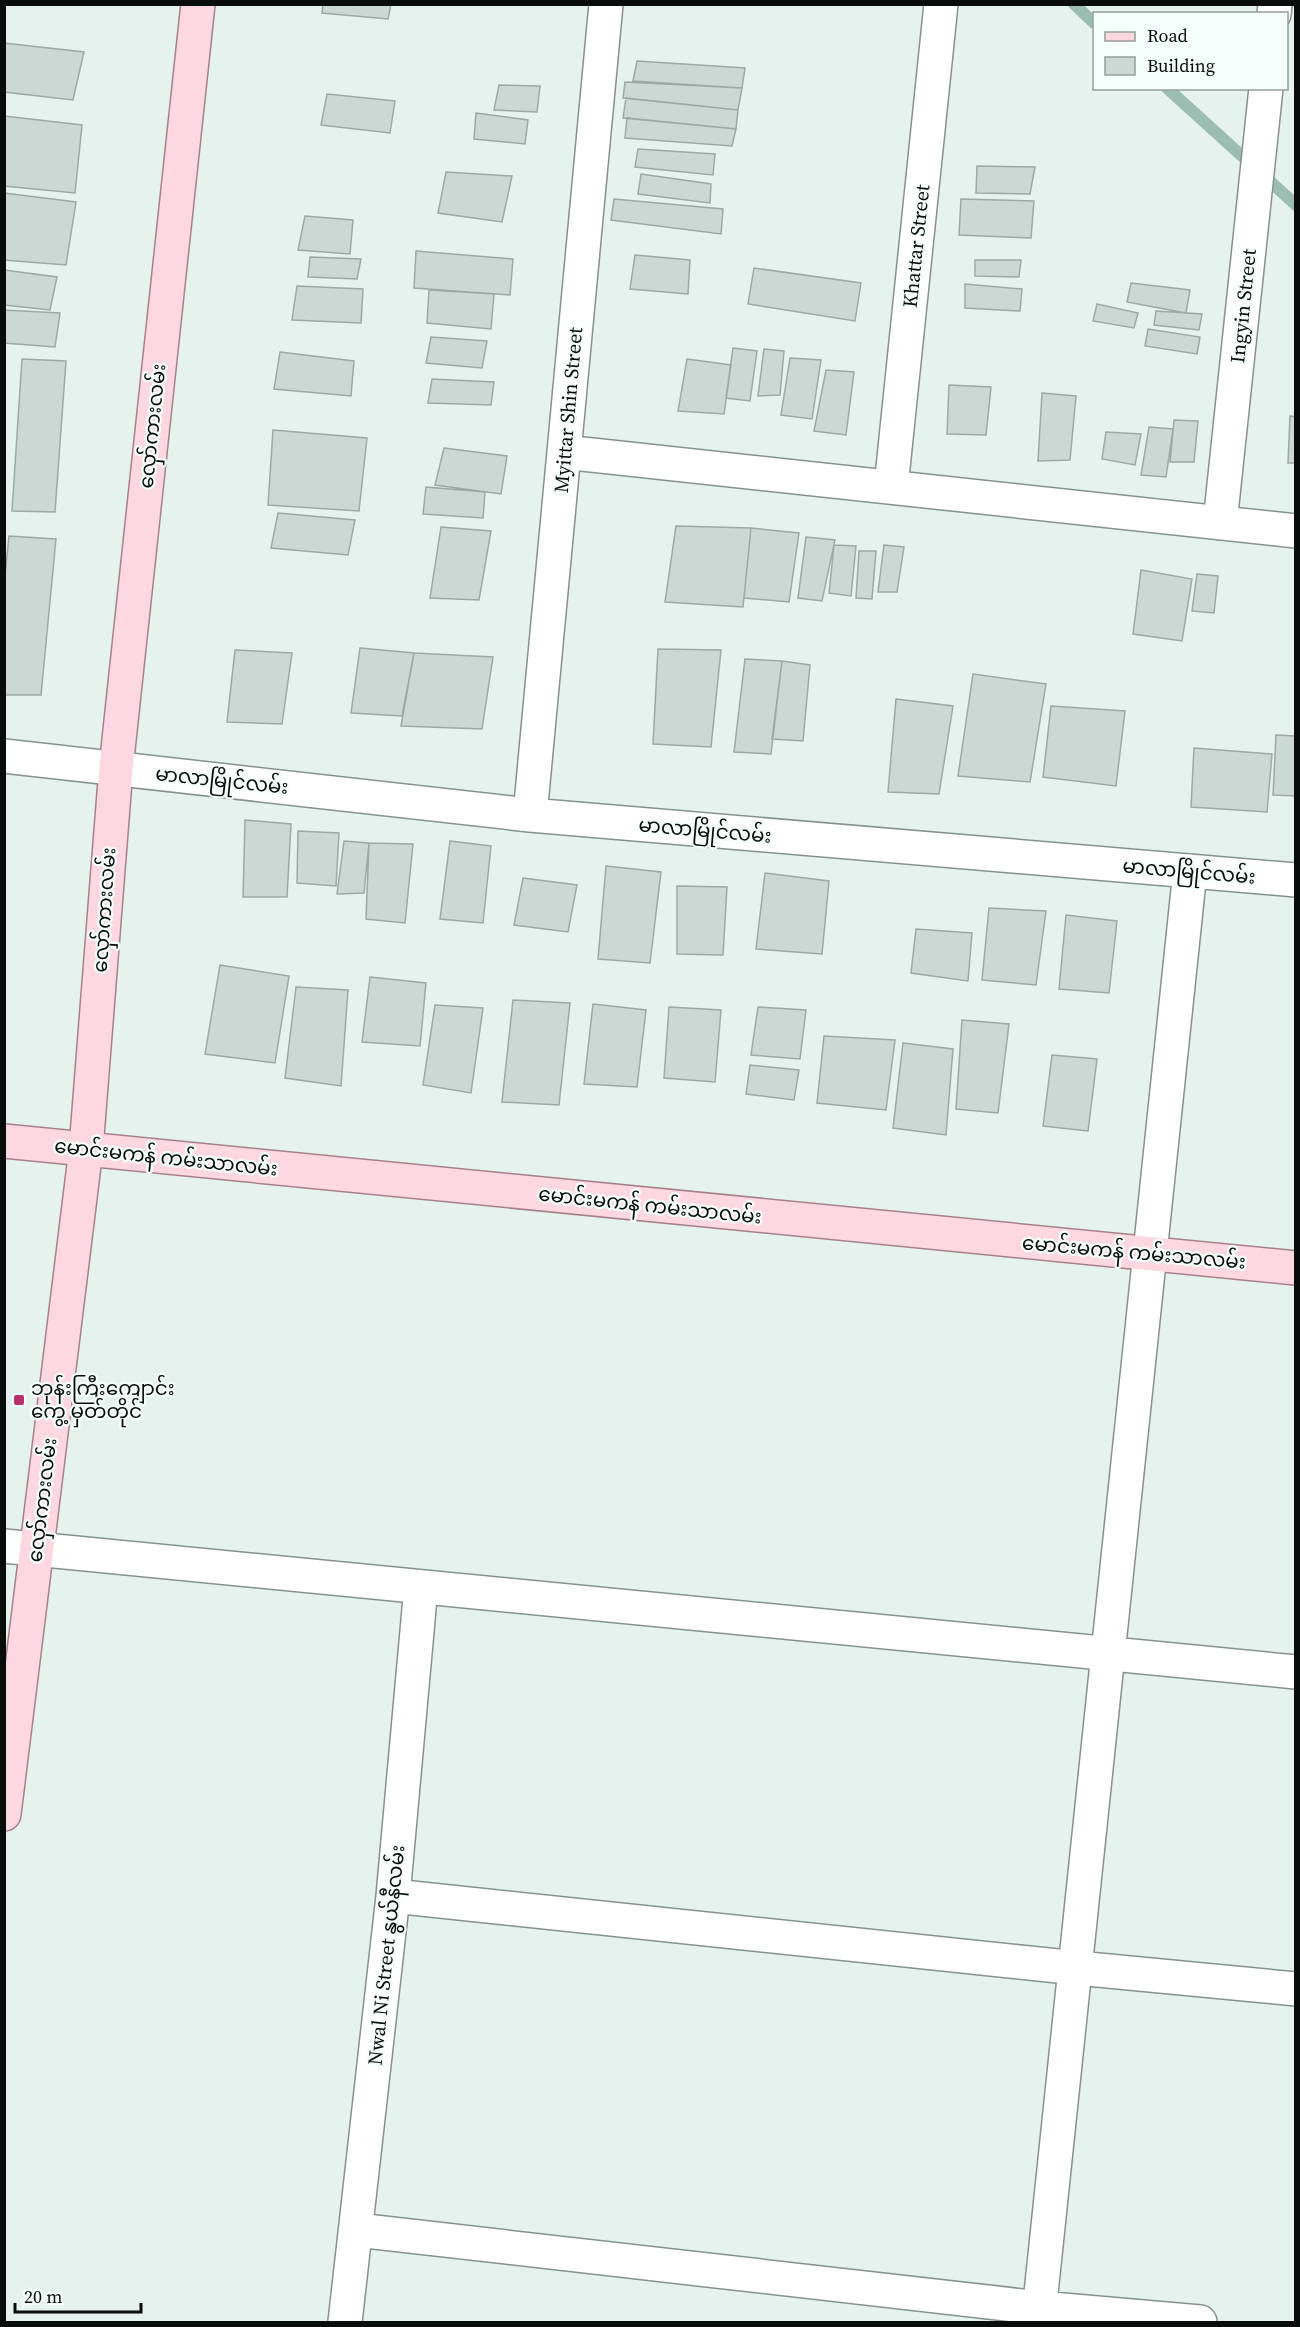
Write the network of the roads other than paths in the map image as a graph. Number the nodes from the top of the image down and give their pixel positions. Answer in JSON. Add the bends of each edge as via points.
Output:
{"nodes":[{"id":1,"x":198,"y":4,"type":"edge"},
{"id":2,"x":606,"y":4,"type":"edge"},
{"id":3,"x":941,"y":4,"type":"edge"},
{"id":4,"x":1266,"y":90,"type":"edge"},
{"id":5,"x":564,"y":452,"type":"junction"},
{"id":6,"x":891,"y":487,"type":"junction"},
{"id":7,"x":1220,"y":523,"type":"junction"},
{"id":8,"x":1296,"y":531,"type":"edge"},
{"id":9,"x":4,"y":756,"type":"edge"},
{"id":10,"x":116,"y":768,"type":"junction"},
{"id":11,"x":530,"y":815,"type":"junction"},
{"id":12,"x":1190,"y":871,"type":"junction"},
{"id":13,"x":1296,"y":880,"type":"edge"},
{"id":14,"x":4,"y":1141,"type":"edge"},
{"id":15,"x":86,"y":1149,"type":"junction"},
{"id":16,"x":1151,"y":1254,"type":"junction"},
{"id":17,"x":1296,"y":1268,"type":"edge"},
{"id":18,"x":20,"y":1547,"type":"edge"},
{"id":19,"x":421,"y":1587,"type":"junction"},
{"id":20,"x":1107,"y":1653,"type":"junction"},
{"id":21,"x":1296,"y":1672,"type":"edge"},
{"id":22,"x":4,"y":1814,"type":"edge"},
{"id":23,"x":393,"y":1896,"type":"junction"},
{"id":24,"x":1077,"y":1968,"type":"junction"},
{"id":25,"x":1296,"y":1989,"type":"edge"},
{"id":26,"x":357,"y":2230,"type":"junction"},
{"id":27,"x":1039,"y":2315,"type":"edge"},
{"id":28,"x":345,"y":2322,"type":"edge"},
{"id":29,"x":1200,"y":2322,"type":"edge"}],
"edges":[{"from":1,"to":10,"type":"main road","name":"လှော်ကားလမ်း"},
{"from":2,"to":5,"type":"street","name":"Myittar Shin Street"},
{"from":3,"to":6,"type":"street","name":"Khattar Street"},
{"from":4,"to":7,"type":"street","name":"Ingyin Street"},
{"from":5,"to":6,"type":"street"},
{"from":5,"to":11,"type":"street","name":"Myittar Shin Street"},
{"from":6,"to":7,"type":"street"},
{"from":7,"to":8,"type":"street"},
{"from":9,"to":10,"type":"street","name":"မာလာမြိုင်လမ်း"},
{"from":10,"to":11,"type":"street","name":"မာလာမြိုင်လမ်း"},
{"from":10,"to":15,"type":"main road","name":"လှော်ကားလမ်း"},
{"from":11,"to":12,"type":"street","name":"မာလာမြိုင်လမ်း"},
{"from":12,"to":13,"type":"street","name":"မာလာမြိုင်လမ်း"},
{"from":12,"to":16,"type":"street"},
{"from":14,"to":15,"type":"main road","name":"မောင်းမကန် ကမ်းသာလမ်း"},
{"from":15,"to":16,"type":"main road","name":"မောင်းမကန် ကမ်းသာလမ်း"},
{"from":15,"to":18,"type":"main road","name":"လှော်ကားလမ်း"},
{"from":16,"to":17,"type":"main road","name":"မောင်းမကန် ကမ်းသာလမ်း"},
{"from":16,"to":20,"type":"street"},
{"from":18,"to":19,"type":"street"},
{"from":18,"to":22,"type":"main road","name":"လှော်ကားလမ်း"},
{"from":19,"to":20,"type":"street"},
{"from":19,"to":23,"type":"street","name":"Nwal Ni Street နွယ်နီလမ်း"},
{"from":20,"to":21,"type":"street"},
{"from":20,"to":24,"type":"street"},
{"from":23,"to":24,"type":"street"},
{"from":23,"to":26,"type":"street","name":"Nwal Ni Street နွယ်နီလမ်း"},
{"from":24,"to":25,"type":"street"},
{"from":24,"to":27,"type":"street"},
{"from":26,"to":27,"type":"street"},
{"from":26,"to":28,"type":"street","name":"Nwal Ni Street နွယ်နီလမ်း"},
{"from":27,"to":29,"type":"street"}]}
